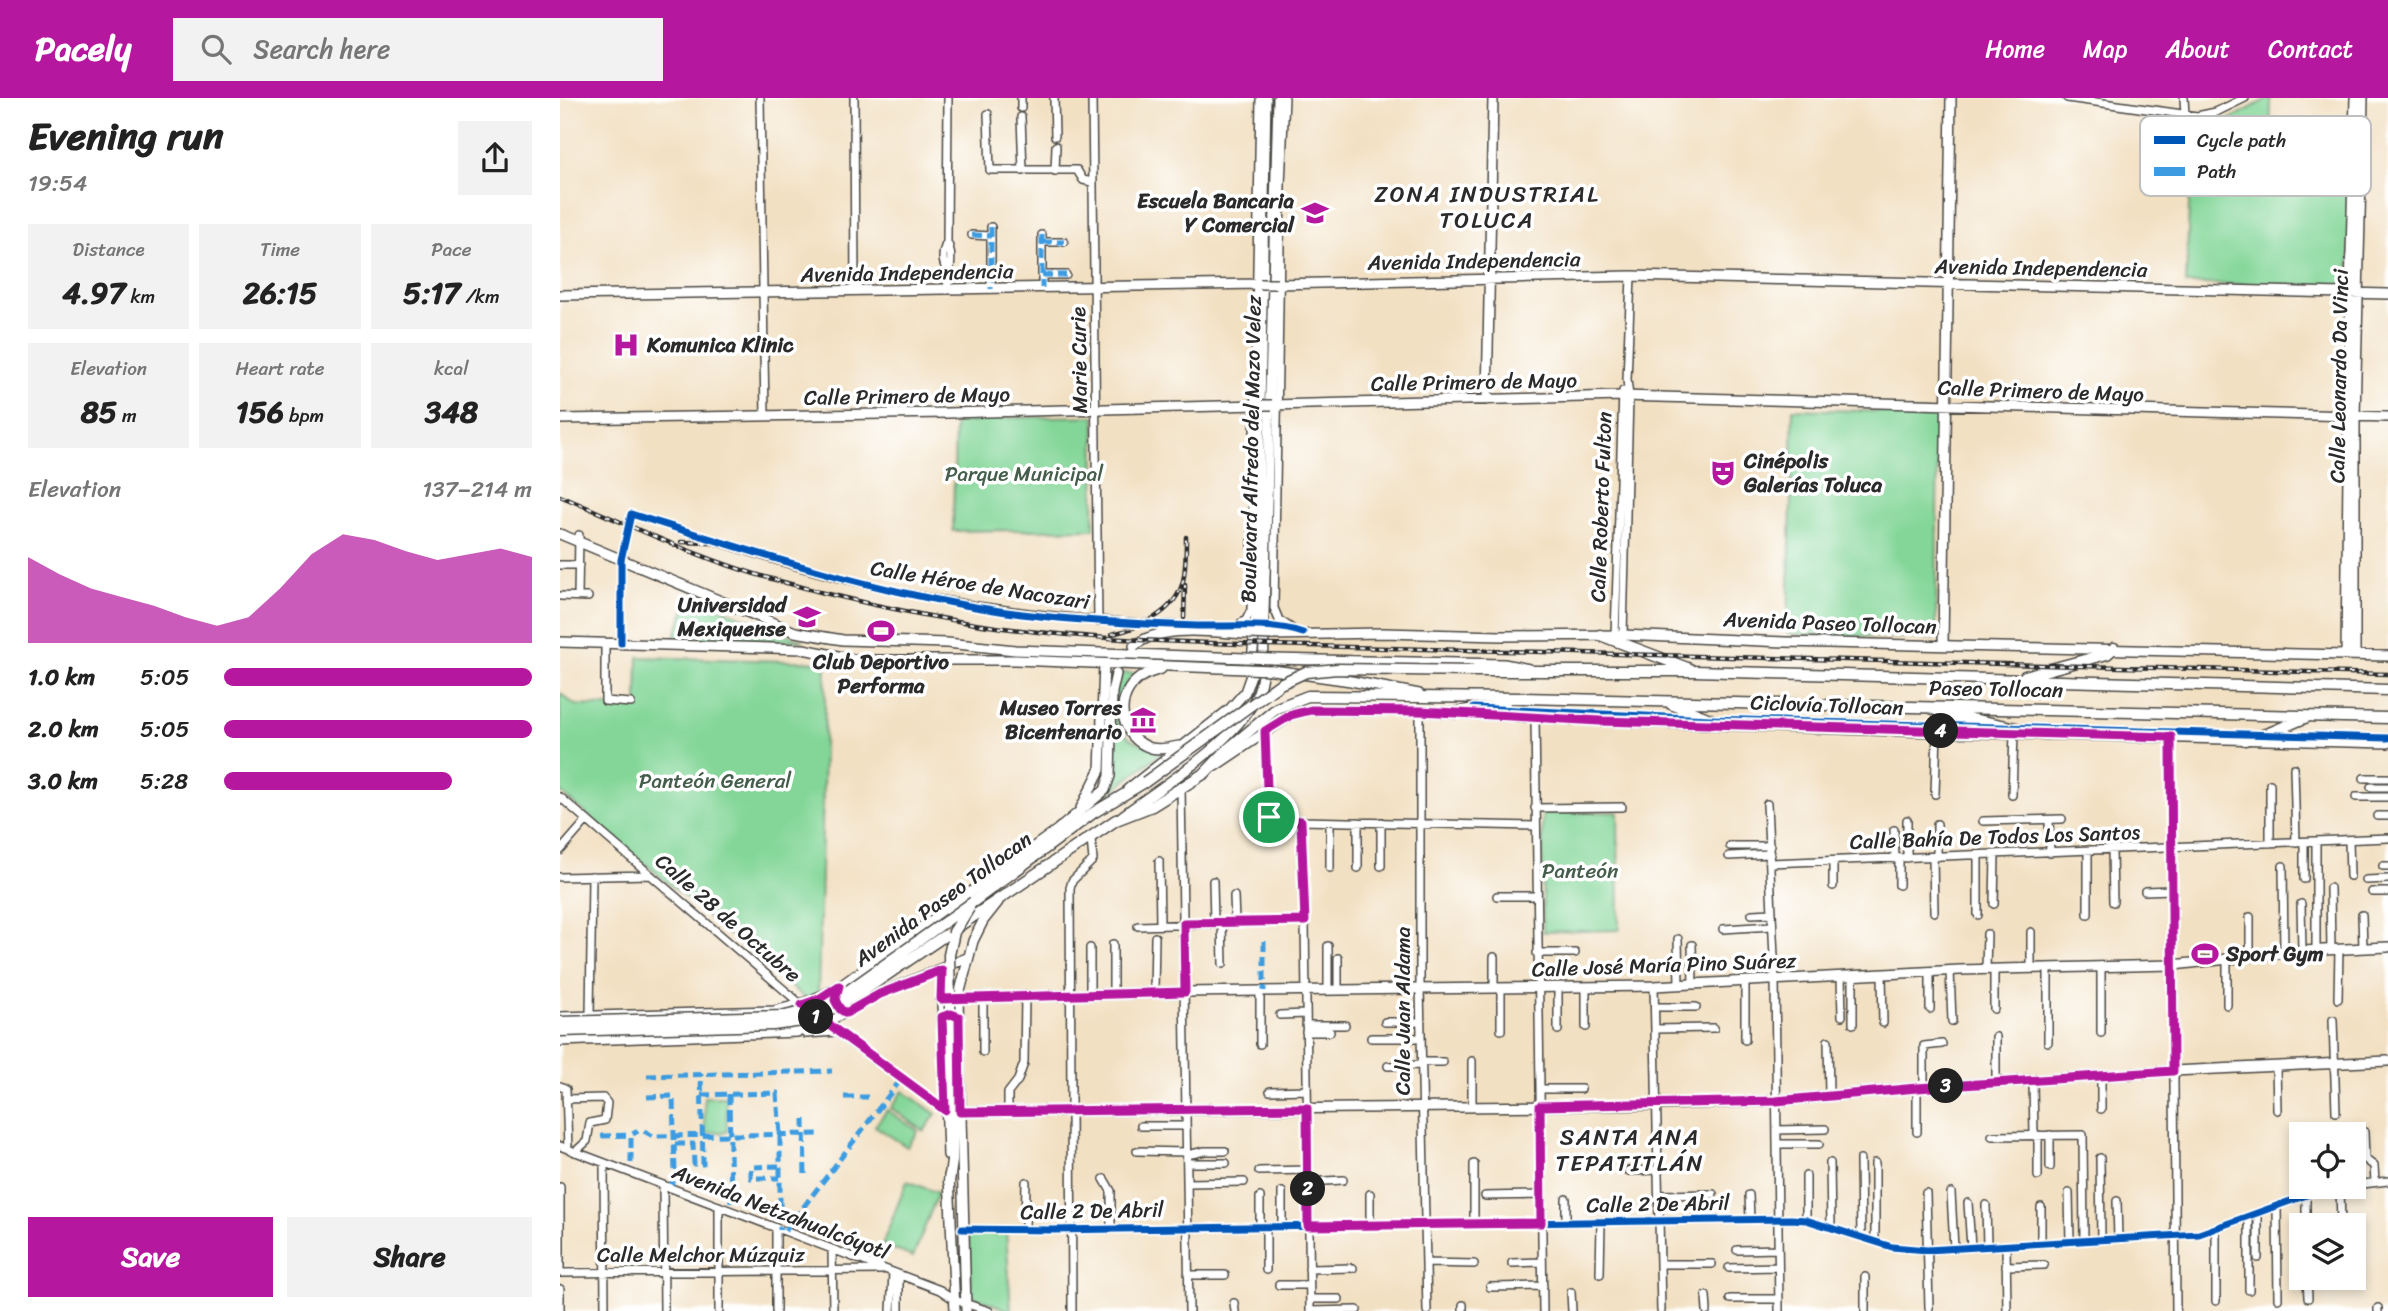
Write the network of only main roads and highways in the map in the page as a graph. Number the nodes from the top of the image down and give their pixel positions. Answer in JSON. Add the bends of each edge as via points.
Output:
{"nodes":[{"id":1,"x":1266,"y":98,"type":"edge"},
{"id":2,"x":1278,"y":98,"type":"edge"},
{"id":3,"x":1493,"y":98,"type":"edge"},
{"id":4,"x":1951,"y":98,"type":"edge"},
{"id":5,"x":2355,"y":98,"type":"edge"},
{"id":6,"x":2363,"y":98,"type":"edge"},
{"id":7,"x":2355,"y":116,"type":"edge"},
{"id":8,"x":2362,"y":116,"type":"edge"},
{"id":9,"x":2354,"y":196,"type":"edge"},
{"id":10,"x":2358,"y":196,"type":"edge"},
{"id":11,"x":1489,"y":278,"type":"junction"},
{"id":12,"x":1948,"y":283,"type":"junction"},
{"id":13,"x":2354,"y":293,"type":"junction"},
{"id":14,"x":2388,"y":294,"type":"edge"},
{"id":15,"x":560,"y":295,"type":"edge"},
{"id":16,"x":1488,"y":400,"type":"junction"},
{"id":17,"x":1945,"y":406,"type":"junction"},
{"id":18,"x":2352,"y":416,"type":"junction"},
{"id":19,"x":2388,"y":417,"type":"edge"},
{"id":20,"x":560,"y":419,"type":"edge"},
{"id":21,"x":560,"y":528,"type":"edge"},
{"id":22,"x":560,"y":534,"type":"edge"},
{"id":23,"x":579,"y":542,"type":"junction"},
{"id":24,"x":809,"y":634,"type":"junction"},
{"id":25,"x":1600,"y":635,"type":"junction"},
{"id":26,"x":560,"y":642,"type":"edge"},
{"id":27,"x":1943,"y":645,"type":"junction"},
{"id":28,"x":1134,"y":646,"type":"dead end"},
{"id":29,"x":2114,"y":648,"type":"junction"},
{"id":30,"x":811,"y":650,"type":"junction"},
{"id":31,"x":2351,"y":655,"type":"junction"},
{"id":32,"x":2388,"y":656,"type":"edge"},
{"id":33,"x":1104,"y":664,"type":"junction"},
{"id":34,"x":1169,"y":666,"type":"junction"},
{"id":35,"x":1534,"y":670,"type":"junction"},
{"id":36,"x":1694,"y":671,"type":"junction"},
{"id":37,"x":1116,"y":674,"type":"dead end"},
{"id":38,"x":2009,"y":680,"type":"junction"},
{"id":39,"x":2388,"y":690,"type":"edge"},
{"id":40,"x":1435,"y":698,"type":"junction"},
{"id":41,"x":1523,"y":698,"type":"junction"},
{"id":42,"x":1664,"y":701,"type":"junction"},
{"id":43,"x":1927,"y":706,"type":"junction"},
{"id":44,"x":1455,"y":713,"type":"junction"},
{"id":45,"x":2311,"y":716,"type":"junction"},
{"id":46,"x":2388,"y":718,"type":"edge"},
{"id":47,"x":1726,"y":725,"type":"junction"},
{"id":48,"x":2047,"y":734,"type":"junction"},
{"id":49,"x":2245,"y":740,"type":"junction"},
{"id":50,"x":2388,"y":743,"type":"edge"},
{"id":51,"x":1181,"y":746,"type":"junction"},
{"id":52,"x":1205,"y":773,"type":"junction"},
{"id":53,"x":1117,"y":798,"type":"junction"},
{"id":54,"x":1093,"y":813,"type":"junction"},
{"id":55,"x":1077,"y":814,"type":"junction"},
{"id":56,"x":1116,"y":820,"type":"junction"},
{"id":57,"x":1060,"y":828,"type":"junction"},
{"id":58,"x":999,"y":900,"type":"junction"},
{"id":59,"x":973,"y":902,"type":"junction"},
{"id":60,"x":2388,"y":947,"type":"edge"},
{"id":61,"x":967,"y":958,"type":"junction"},
{"id":62,"x":942,"y":970,"type":"junction"},
{"id":63,"x":839,"y":986,"type":"junction"},
{"id":64,"x":941,"y":999,"type":"junction"},
{"id":65,"x":958,"y":999,"type":"junction"},
{"id":66,"x":757,"y":1011,"type":"junction"},
{"id":67,"x":846,"y":1013,"type":"junction"},
{"id":68,"x":560,"y":1017,"type":"edge"},
{"id":69,"x":942,"y":1017,"type":"junction"},
{"id":70,"x":959,"y":1017,"type":"junction"},
{"id":71,"x":560,"y":1023,"type":"edge"},
{"id":72,"x":560,"y":1031,"type":"edge"},
{"id":73,"x":836,"y":1031,"type":"road end"},
{"id":74,"x":797,"y":1032,"type":"junction"},
{"id":75,"x":763,"y":1035,"type":"junction"},
{"id":76,"x":560,"y":1041,"type":"edge"},
{"id":77,"x":2388,"y":1061,"type":"edge"},
{"id":78,"x":952,"y":1112,"type":"junction"},
{"id":79,"x":949,"y":1182,"type":"joint"},
{"id":80,"x":966,"y":1307,"type":"edge"},
{"id":81,"x":955,"y":1311,"type":"edge"}],
"edges":[{"from":1,"to":51,"type":"main road","name":"Boulevard Alfredo del Mazo Velez","via":[[1251,675],[1239,700]]},
{"from":2,"to":56,"type":"main road","name":"Boulevard Alfredo del Mazo Velez","via":[[1259,688],[1245,715],[1222,740]]},
{"from":3,"to":11,"type":"main road"},
{"from":4,"to":12,"type":"main road"},
{"from":5,"to":7,"type":"main road","name":"Calle Leonardo Da Vinci"},
{"from":6,"to":8,"type":"main road","name":"Calle Leonardo Da Vinci"},
{"from":9,"to":13,"type":"main road","name":"Calle Leonardo Da Vinci"},
{"from":10,"to":13,"type":"main road","name":"Calle Leonardo Da Vinci"},
{"from":11,"to":12,"type":"main road","name":"Avenida Independencia","via":[[1631,276]]},
{"from":11,"to":15,"type":"main road","name":"Avenida Independencia","bridge":true},
{"from":11,"to":16,"type":"main road"},
{"from":12,"to":13,"type":"main road","name":"Avenida Independencia"},
{"from":12,"to":17,"type":"main road"},
{"from":13,"to":14,"type":"main road","name":"Avenida Independencia"},
{"from":13,"to":18,"type":"main road","name":"Calle Leonardo Da Vinci"},
{"from":16,"to":17,"type":"main road","name":"Calle Primero de Mayo","via":[[1625,396]]},
{"from":16,"to":20,"type":"main road","name":"Calle Primero de Mayo","bridge":true},
{"from":17,"to":18,"type":"main road","name":"Calle Primero de Mayo"},
{"from":17,"to":27,"type":"main road"},
{"from":18,"to":19,"type":"main road","name":"Calle Primero de Mayo"},
{"from":18,"to":31,"type":"main road","name":"Calle Leonardo Da Vinci"},
{"from":21,"to":23,"type":"main road"},
{"from":22,"to":23,"type":"main road"},
{"from":23,"to":24,"type":"main road"},
{"from":24,"to":30,"type":"main road"},
{"from":24,"to":35,"type":"main road","bridge":true,"via":[[1015,650],[1504,664]]},
{"from":25,"to":27,"type":"main road","name":"Avenida Paseo Tollocan"},
{"from":25,"to":28,"type":"main road","name":"Avenida Paseo Tollocan","bridge":true,"via":[[1162,633]]},
{"from":25,"to":36,"type":"highway"},
{"from":26,"to":30,"type":"main road"},
{"from":27,"to":29,"type":"main road","name":"Avenida Paseo Tollocan"},
{"from":29,"to":31,"type":"main road","name":"Avenida Paseo Tollocan"},
{"from":29,"to":38,"type":"highway","via":[[2107,654]]},
{"from":30,"to":33,"type":"main road","via":[[858,660]]},
{"from":31,"to":32,"type":"main road","name":"Avenida Paseo Tollocan"},
{"from":33,"to":34,"type":"main road"},
{"from":33,"to":55,"type":"main road","via":[[1100,770]]},
{"from":34,"to":40,"type":"main road","bridge":true,"via":[[1273,670]]},
{"from":34,"to":51,"type":"main road","via":[[1133,683],[1123,713],[1128,729],[1142,744],[1158,749]]},
{"from":35,"to":36,"type":"highway","name":"Paseo Tollocan"},
{"from":35,"to":53,"type":"highway","name":"Avenida Paseo Tollocan","bridge":true,"via":[[1337,669],[1306,673],[1280,684]]},
{"from":36,"to":38,"type":"highway","name":"Paseo Tollocan"},
{"from":37,"to":55,"type":"main road","name":"Avenida Paseo Tollocan","via":[[1108,783],[1096,800]]},
{"from":38,"to":39,"type":"highway","name":"Paseo Tollocan"},
{"from":40,"to":41,"type":"highway","name":"Paseo Tollocan"},
{"from":40,"to":52,"type":"highway","name":"Avenida Paseo Tollocan","via":[[1328,694],[1293,700],[1277,708]]},
{"from":41,"to":42,"type":"highway","name":"Paseo Tollocan"},
{"from":41,"to":44,"type":"highway"},
{"from":42,"to":43,"type":"highway","name":"Paseo Tollocan"},
{"from":42,"to":47,"type":"highway"},
{"from":43,"to":45,"type":"highway","name":"Paseo Tollocan"},
{"from":43,"to":48,"type":"highway"},
{"from":44,"to":47,"type":"main road","name":"Avenida Paseo Tollocan"},
{"from":44,"to":52,"type":"main road","name":"Avenida Paseo Tollocan","via":[[1311,710],[1291,715]]},
{"from":45,"to":46,"type":"highway","name":"Paseo Tollocan"},
{"from":45,"to":49,"type":"highway"},
{"from":47,"to":48,"type":"main road","name":"Avenida Paseo Tollocan"},
{"from":48,"to":49,"type":"main road","name":"Avenida Paseo Tollocan"},
{"from":49,"to":50,"type":"main road","name":"Avenida Paseo Tollocan"},
{"from":51,"to":53,"type":"main road","name":"Boulevard Alfredo del Mazo Velez"},
{"from":52,"to":56,"type":"highway","name":"Avenida Paseo Tollocan","via":[[1152,806]]},
{"from":53,"to":54,"type":"highway","name":"Avenida Paseo Tollocan"},
{"from":54,"to":57,"type":"highway"},
{"from":54,"to":59,"type":"highway","name":"Avenida Paseo Tollocan"},
{"from":55,"to":57,"type":"main road","name":"Avenida Paseo Tollocan"},
{"from":56,"to":58,"type":"highway","name":"Avenida Paseo Tollocan"},
{"from":57,"to":63,"type":"main road","name":"Avenida Paseo Tollocan"},
{"from":58,"to":61,"type":"main road","via":[[977,931]]},
{"from":58,"to":72,"type":"highway","name":"Avenida Paseo Tollocan","bridge":true,"via":[[860,993],[810,1020]]},
{"from":59,"to":71,"type":"highway","name":"Avenida Paseo Tollocan","bridge":true,"via":[[852,988],[810,1010],[785,1016]]},
{"from":59,"to":78,"type":"highway","bridge":true,"via":[[954,932],[949,955]]},
{"from":60,"to":65,"type":"main road","name":"Calle José María Pino Suárez","via":[[2173,965],[1654,986]]},
{"from":61,"to":62,"type":"main road","name":"Avenida Paseo Tollocan"},
{"from":61,"to":65,"type":"main road"},
{"from":62,"to":64,"type":"main road"},
{"from":62,"to":67,"type":"main road","name":"Avenida Paseo Tollocan"},
{"from":63,"to":66,"type":"main road","name":"Avenida Paseo Tollocan","via":[[802,1005]]},
{"from":63,"to":67,"type":"main road","via":[[835,1000]]},
{"from":64,"to":65,"type":"main road","name":"Calle José María Pino Suárez"},
{"from":64,"to":69,"type":"main road"},
{"from":65,"to":70,"type":"main road"},
{"from":66,"to":68,"type":"main road","name":"Avenida Paseo Tollocan"},
{"from":66,"to":75,"type":"main road","via":[[767,1023]]},
{"from":67,"to":74,"type":"main road","name":"Avenida Paseo Tollocan"},
{"from":69,"to":70,"type":"main road"},
{"from":69,"to":78,"type":"main road"},
{"from":70,"to":78,"type":"main road"},
{"from":73,"to":74,"type":"main road"},
{"from":74,"to":75,"type":"main road","name":"Avenida Paseo Tollocan"},
{"from":75,"to":76,"type":"main road","name":"Avenida Paseo Tollocan"},
{"from":77,"to":78,"type":"main road","via":[[2173,1071],[1776,1101]]},
{"from":78,"to":79,"type":"highway"},
{"from":78,"to":80,"type":"main road"},
{"from":79,"to":81,"type":"main road"}]}
